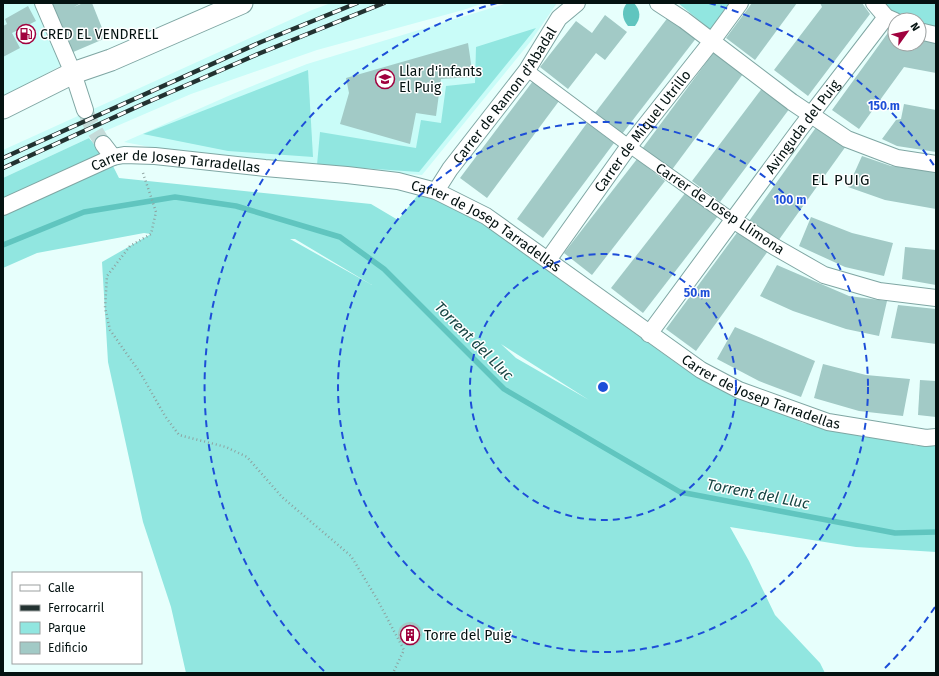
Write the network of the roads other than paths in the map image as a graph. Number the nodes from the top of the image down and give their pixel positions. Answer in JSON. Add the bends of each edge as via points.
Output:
{"nodes":[{"id":1,"x":43,"y":3,"type":"edge"},
{"id":2,"x":242,"y":3,"type":"edge"},
{"id":3,"x":578,"y":3,"type":"edge"},
{"id":4,"x":658,"y":3,"type":"edge"},
{"id":5,"x":740,"y":3,"type":"edge"},
{"id":6,"x":874,"y":3,"type":"edge"},
{"id":7,"x":887,"y":16,"type":"edge"},
{"id":8,"x":887,"y":23,"type":"edge"},
{"id":9,"x":712,"y":42,"type":"junction"},
{"id":10,"x":527,"y":70,"type":"junction"},
{"id":11,"x":73,"y":73,"type":"junction"},
{"id":12,"x":3,"y":108,"type":"edge"},
{"id":13,"x":85,"y":110,"type":"tunnel mouth"},
{"id":14,"x":811,"y":115,"type":"junction"},
{"id":15,"x":103,"y":144,"type":"tunnel mouth"},
{"id":16,"x":629,"y":146,"type":"junction"},
{"id":17,"x":113,"y":157,"type":"junction"},
{"id":18,"x":936,"y":164,"type":"edge"},
{"id":19,"x":436,"y":191,"type":"junction"},
{"id":20,"x":3,"y":207,"type":"edge"},
{"id":21,"x":733,"y":220,"type":"junction"},
{"id":22,"x":548,"y":260,"type":"junction"},
{"id":23,"x":936,"y":298,"type":"edge"},
{"id":24,"x":649,"y":334,"type":"junction"},
{"id":25,"x":936,"y":438,"type":"edge"}],
"edges":[{"from":1,"to":11,"type":"street"},
{"from":2,"to":11,"type":"street","via":[[111,60]]},
{"from":3,"to":10,"type":"street","name":"Carrer de Ramon d'Abadal","via":[[559,18]]},
{"from":4,"to":9,"type":"street"},
{"from":5,"to":9,"type":"street","name":"Carrer de Miquel Utrillo"},
{"from":6,"to":7,"type":"street"},
{"from":8,"to":14,"type":"street","name":"Avinguda del Puig"},
{"from":9,"to":14,"type":"street"},
{"from":9,"to":16,"type":"street","name":"Carrer de Miquel Utrillo"},
{"from":10,"to":16,"type":"street","name":"Carrer de Josep Llimona"},
{"from":10,"to":19,"type":"street","name":"Carrer de Ramon d'Abadal","via":[[450,169]]},
{"from":11,"to":12,"type":"street"},
{"from":11,"to":13,"type":"street"},
{"from":14,"to":18,"type":"street","via":[[847,139],[896,158]]},
{"from":14,"to":21,"type":"street","name":"Avinguda del Puig"},
{"from":15,"to":17,"type":"street"},
{"from":16,"to":21,"type":"street","name":"Carrer de Josep Llimona"},
{"from":16,"to":22,"type":"street","name":"Carrer de Miquel Utrillo"},
{"from":17,"to":19,"type":"street","name":"Carrer de Josep Tarradellas","via":[[155,156],[347,175],[398,181]]},
{"from":17,"to":20,"type":"street","name":"Carrer de Josep Tarradellas"},
{"from":19,"to":22,"type":"street","name":"Carrer de Josep Tarradellas","via":[[486,216]]},
{"from":21,"to":23,"type":"street","name":"Carrer de Josep Llimona","via":[[824,274],[879,291]]},
{"from":21,"to":24,"type":"street","name":"Avinguda del Puig"},
{"from":22,"to":24,"type":"street","name":"Carrer de Josep Tarradellas"},
{"from":24,"to":25,"type":"street","name":"Carrer de Josep Tarradellas","via":[[701,370],[739,390],[828,422]]}]}
